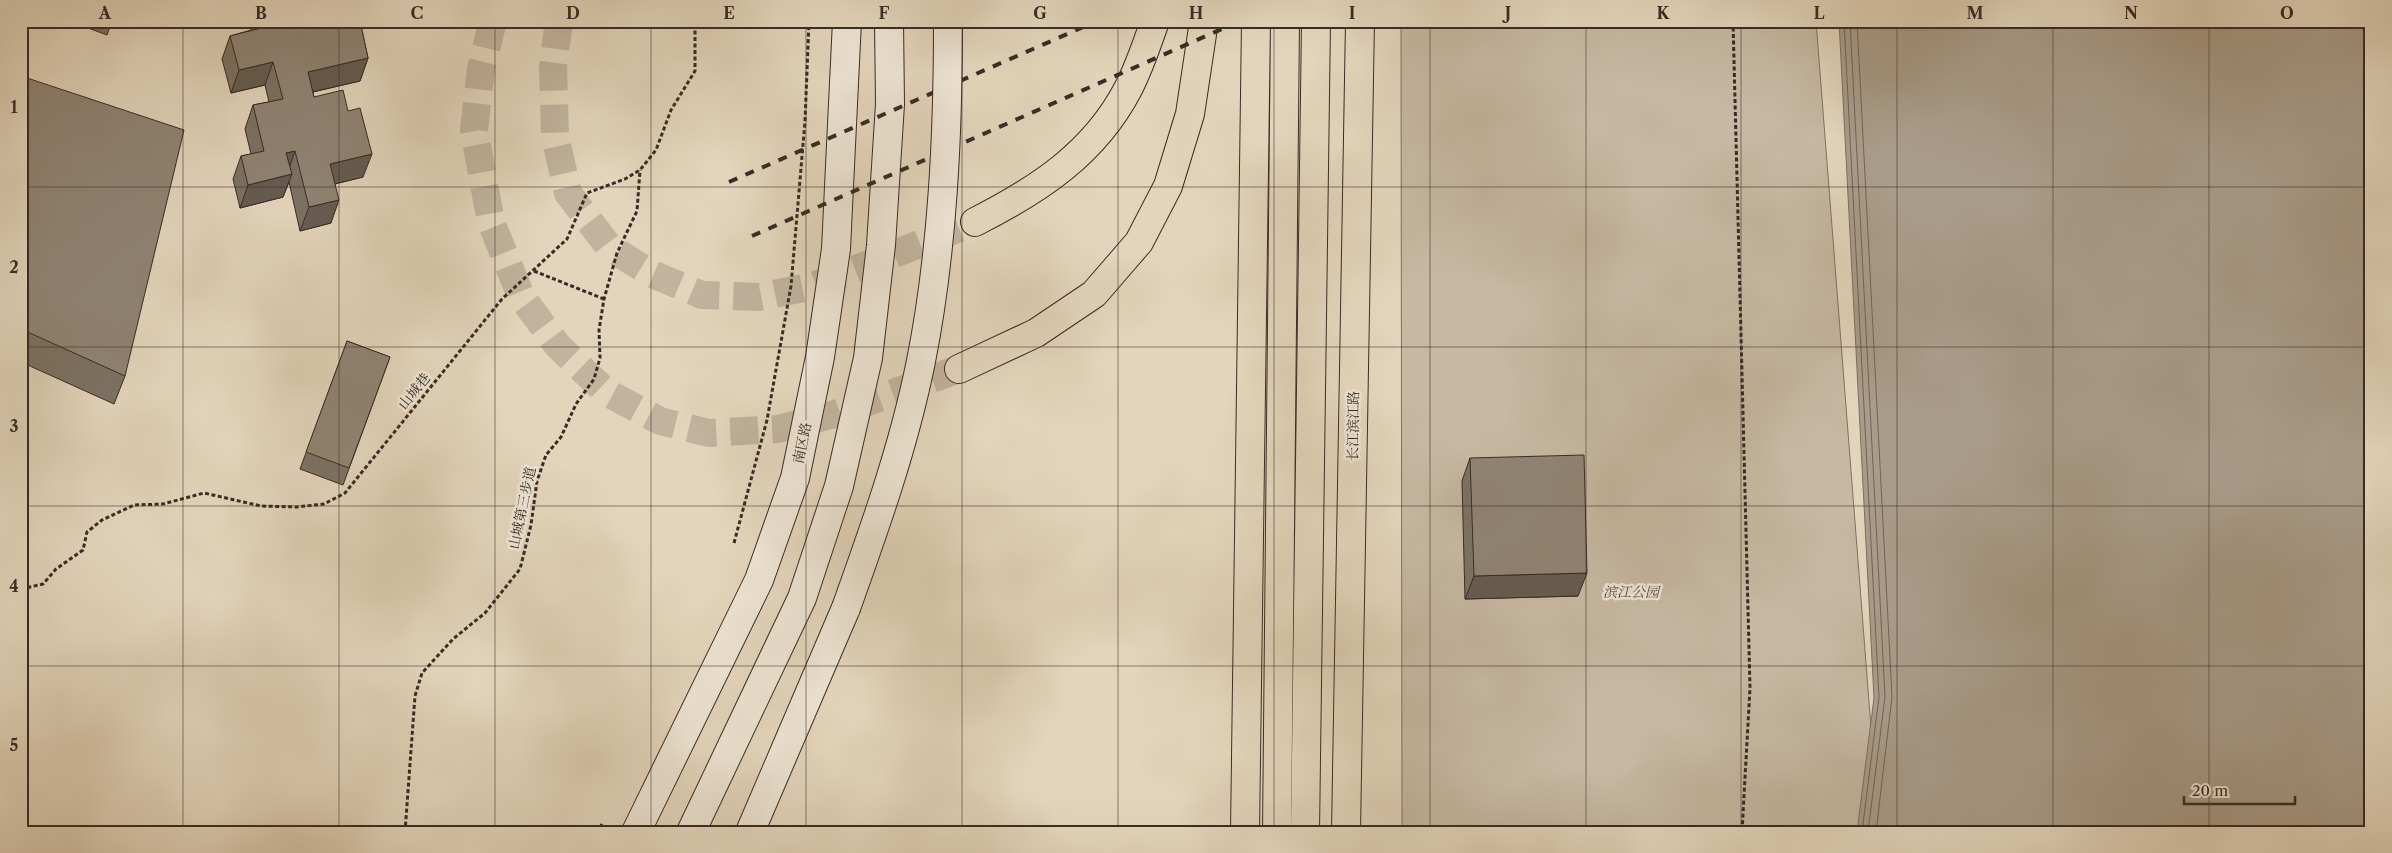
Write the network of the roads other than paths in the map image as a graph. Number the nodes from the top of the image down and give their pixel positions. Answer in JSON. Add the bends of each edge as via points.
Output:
{"nodes":[{"id":1,"x":847,"y":21,"type":"edge"},
{"id":2,"x":889,"y":21,"type":"edge"},
{"id":3,"x":948,"y":21,"type":"edge"},
{"id":4,"x":1155,"y":21,"type":"edge"},
{"id":5,"x":1204,"y":21,"type":"edge"},
{"id":6,"x":1256,"y":21,"type":"edge"},
{"id":7,"x":1285,"y":21,"type":"edge"},
{"id":8,"x":1316,"y":21,"type":"edge"},
{"id":9,"x":1360,"y":21,"type":"edge"},
{"id":10,"x":974,"y":222,"type":"tunnel mouth"},
{"id":11,"x":959,"y":369,"type":"tunnel mouth"},
{"id":12,"x":636,"y":832,"type":"edge"},
{"id":13,"x":691,"y":832,"type":"edge"},
{"id":14,"x":750,"y":832,"type":"edge"},
{"id":15,"x":1246,"y":832,"type":"edge"},
{"id":16,"x":1277,"y":832,"type":"edge"},
{"id":17,"x":1305,"y":832,"type":"edge"},
{"id":18,"x":1346,"y":832,"type":"edge"}],
"edges":[{"from":1,"to":12,"type":"main road","name":"南区路","via":[[836,249],[820,357],[795,478],[759,580]]},
{"from":2,"to":13,"type":"main road","via":[[890,104],[881,245],[868,358],[839,486],[802,598]]},
{"from":3,"to":14,"type":"main road","bridge":true,"via":[[948,95],[938,251],[921,361],[889,489],[846,608]]},
{"from":4,"to":10,"type":"main road","via":[[1128,89],[1102,130],[1059,171],[1020,199]]},
{"from":5,"to":11,"type":"main road","via":[[1190,114],[1168,186],[1139,242],[1094,294],[1036,333]]},
{"from":6,"to":15,"type":"main road"},
{"from":7,"to":16,"type":"main road"},
{"from":8,"to":17,"type":"main road"},
{"from":9,"to":18,"type":"main road","name":"长江滨江路"}]}
